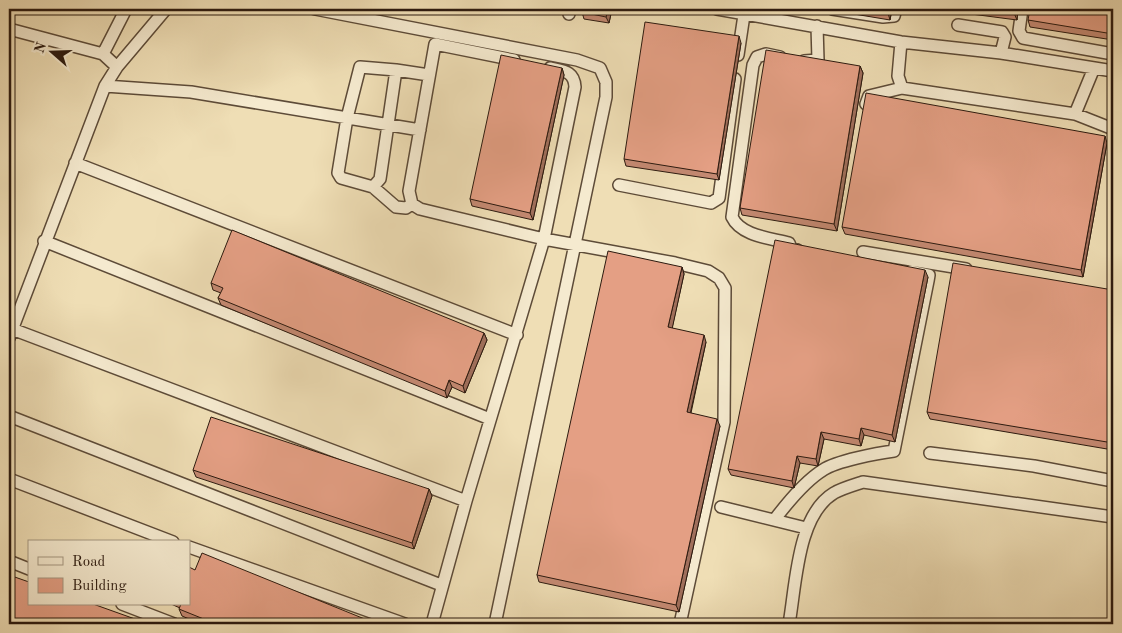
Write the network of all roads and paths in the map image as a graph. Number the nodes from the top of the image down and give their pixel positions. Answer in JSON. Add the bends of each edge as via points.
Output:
{"nodes":[{"id":1,"x":126,"y":9,"type":"edge"},
{"id":2,"x":166,"y":9,"type":"edge"},
{"id":3,"x":315,"y":9,"type":"edge"},
{"id":4,"x":717,"y":9,"type":"edge"},
{"id":5,"x":832,"y":9,"type":"edge"},
{"id":6,"x":896,"y":9,"type":"edge"},
{"id":7,"x":1022,"y":9,"type":"edge"},
{"id":8,"x":744,"y":15,"type":"junction"},
{"id":9,"x":817,"y":26,"type":"junction"},
{"id":10,"x":958,"y":26,"type":"dead end"},
{"id":11,"x":9,"y":29,"type":"edge"},
{"id":12,"x":901,"y":42,"type":"junction"},
{"id":13,"x":1001,"y":53,"type":"junction"},
{"id":14,"x":103,"y":54,"type":"junction"},
{"id":15,"x":1113,"y":54,"type":"edge"},
{"id":16,"x":522,"y":62,"type":"edge"},
{"id":17,"x":541,"y":66,"type":"edge"},
{"id":18,"x":117,"y":67,"type":"junction"},
{"id":19,"x":1094,"y":68,"type":"junction"},
{"id":20,"x":396,"y":70,"type":"junction"},
{"id":21,"x":1113,"y":71,"type":"edge"},
{"id":22,"x":429,"y":75,"type":"junction"},
{"id":23,"x":105,"y":86,"type":"junction"},
{"id":24,"x":902,"y":88,"type":"junction"},
{"id":25,"x":1075,"y":114,"type":"junction"},
{"id":26,"x":864,"y":117,"type":"edge"},
{"id":27,"x":348,"y":118,"type":"junction"},
{"id":28,"x":388,"y":125,"type":"junction"},
{"id":29,"x":1113,"y":129,"type":"edge"},
{"id":30,"x":420,"y":130,"type":"junction"},
{"id":31,"x":76,"y":163,"type":"junction"},
{"id":32,"x":619,"y":185,"type":"dead end"},
{"id":33,"x":373,"y":187,"type":"junction"},
{"id":34,"x":412,"y":204,"type":"junction"},
{"id":35,"x":544,"y":239,"type":"junction"},
{"id":36,"x":44,"y":241,"type":"junction"},
{"id":37,"x":574,"y":244,"type":"junction"},
{"id":38,"x":809,"y":252,"type":"edge"},
{"id":39,"x":978,"y":271,"type":"edge"},
{"id":40,"x":10,"y":333,"type":"edge"},
{"id":41,"x":516,"y":335,"type":"junction"},
{"id":42,"x":9,"y":416,"type":"edge"},
{"id":43,"x":490,"y":419,"type":"junction"},
{"id":44,"x":930,"y":453,"type":"dead end"},
{"id":45,"x":9,"y":479,"type":"edge"},
{"id":46,"x":1113,"y":481,"type":"edge"},
{"id":47,"x":466,"y":501,"type":"junction"},
{"id":48,"x":721,"y":506,"type":"dead end"},
{"id":49,"x":1113,"y":517,"type":"edge"},
{"id":50,"x":775,"y":519,"type":"junction"},
{"id":51,"x":806,"y":528,"type":"junction"},
{"id":52,"x":168,"y":540,"type":"edge"},
{"id":53,"x":190,"y":548,"type":"edge"},
{"id":54,"x":9,"y":561,"type":"edge"},
{"id":55,"x":28,"y":568,"type":"edge"},
{"id":56,"x":441,"y":586,"type":"junction"},
{"id":57,"x":127,"y":606,"type":"edge"},
{"id":58,"x":174,"y":624,"type":"edge"},
{"id":59,"x":405,"y":624,"type":"edge"},
{"id":60,"x":432,"y":624,"type":"edge"},
{"id":61,"x":495,"y":624,"type":"edge"},
{"id":62,"x":680,"y":624,"type":"edge"},
{"id":63,"x":789,"y":624,"type":"edge"}],
"edges":[{"from":1,"to":14,"type":"street"},
{"from":2,"to":18,"type":"street"},
{"from":3,"to":37,"type":"street","via":[[577,60],[600,68],[606,82],[606,97]]},
{"from":4,"to":8,"type":"street"},
{"from":5,"to":6,"type":"street","via":[[883,17],[894,16]]},
{"from":7,"to":15,"type":"street","via":[[1018,31],[1023,38]]},
{"from":8,"to":9,"type":"street"},
{"from":8,"to":32,"type":"street","via":[[719,198],[711,204]]},
{"from":9,"to":12,"type":"street"},
{"from":9,"to":38,"type":"street","via":[[822,61],[766,54],[757,57],[753,65],[732,217],[735,224],[744,230]]},
{"from":10,"to":13,"type":"street","via":[[1002,32],[1005,37]]},
{"from":11,"to":14,"type":"street"},
{"from":12,"to":13,"type":"street"},
{"from":12,"to":24,"type":"street","via":[[898,76]]},
{"from":13,"to":19,"type":"street"},
{"from":14,"to":18,"type":"street"},
{"from":16,"to":22,"type":"street","via":[[435,44]]},
{"from":17,"to":35,"type":"street","via":[[570,73],[575,87]]},
{"from":18,"to":23,"type":"street"},
{"from":19,"to":21,"type":"street"},
{"from":19,"to":25,"type":"street"},
{"from":20,"to":22,"type":"street"},
{"from":20,"to":27,"type":"street","via":[[358,69]]},
{"from":20,"to":28,"type":"street"},
{"from":22,"to":30,"type":"street"},
{"from":23,"to":27,"type":"street","via":[[191,92]]},
{"from":23,"to":31,"type":"street"},
{"from":24,"to":25,"type":"street"},
{"from":24,"to":26,"type":"street","via":[[869,96]]},
{"from":25,"to":29,"type":"street"},
{"from":27,"to":28,"type":"street"},
{"from":27,"to":33,"type":"street","via":[[338,173],[341,178]]},
{"from":28,"to":30,"type":"street"},
{"from":28,"to":33,"type":"street","via":[[380,179]]},
{"from":30,"to":34,"type":"street","via":[[409,191]]},
{"from":31,"to":36,"type":"street"},
{"from":31,"to":41,"type":"street"},
{"from":33,"to":34,"type":"street","via":[[396,207],[406,208]]},
{"from":34,"to":35,"type":"street","via":[[420,209]]},
{"from":35,"to":37,"type":"street"},
{"from":35,"to":41,"type":"street"},
{"from":36,"to":40,"type":"street"},
{"from":36,"to":43,"type":"street"},
{"from":37,"to":61,"type":"street"},
{"from":37,"to":62,"type":"street","via":[[708,271],[719,278],[725,288],[724,422]]},
{"from":39,"to":50,"type":"street","via":[[859,256],[929,274],[894,451],[824,469],[788,502]]},
{"from":40,"to":47,"type":"street"},
{"from":41,"to":43,"type":"street"},
{"from":42,"to":56,"type":"street"},
{"from":43,"to":47,"type":"street"},
{"from":44,"to":46,"type":"street","via":[[1034,466]]},
{"from":45,"to":52,"type":"street"},
{"from":47,"to":56,"type":"street"},
{"from":48,"to":50,"type":"street"},
{"from":49,"to":51,"type":"street","via":[[863,482],[834,493],[812,515]]},
{"from":50,"to":51,"type":"street"},
{"from":51,"to":63,"type":"street"},
{"from":53,"to":59,"type":"street"},
{"from":54,"to":55,"type":"street"},
{"from":56,"to":60,"type":"street"},
{"from":57,"to":58,"type":"street"}]}
